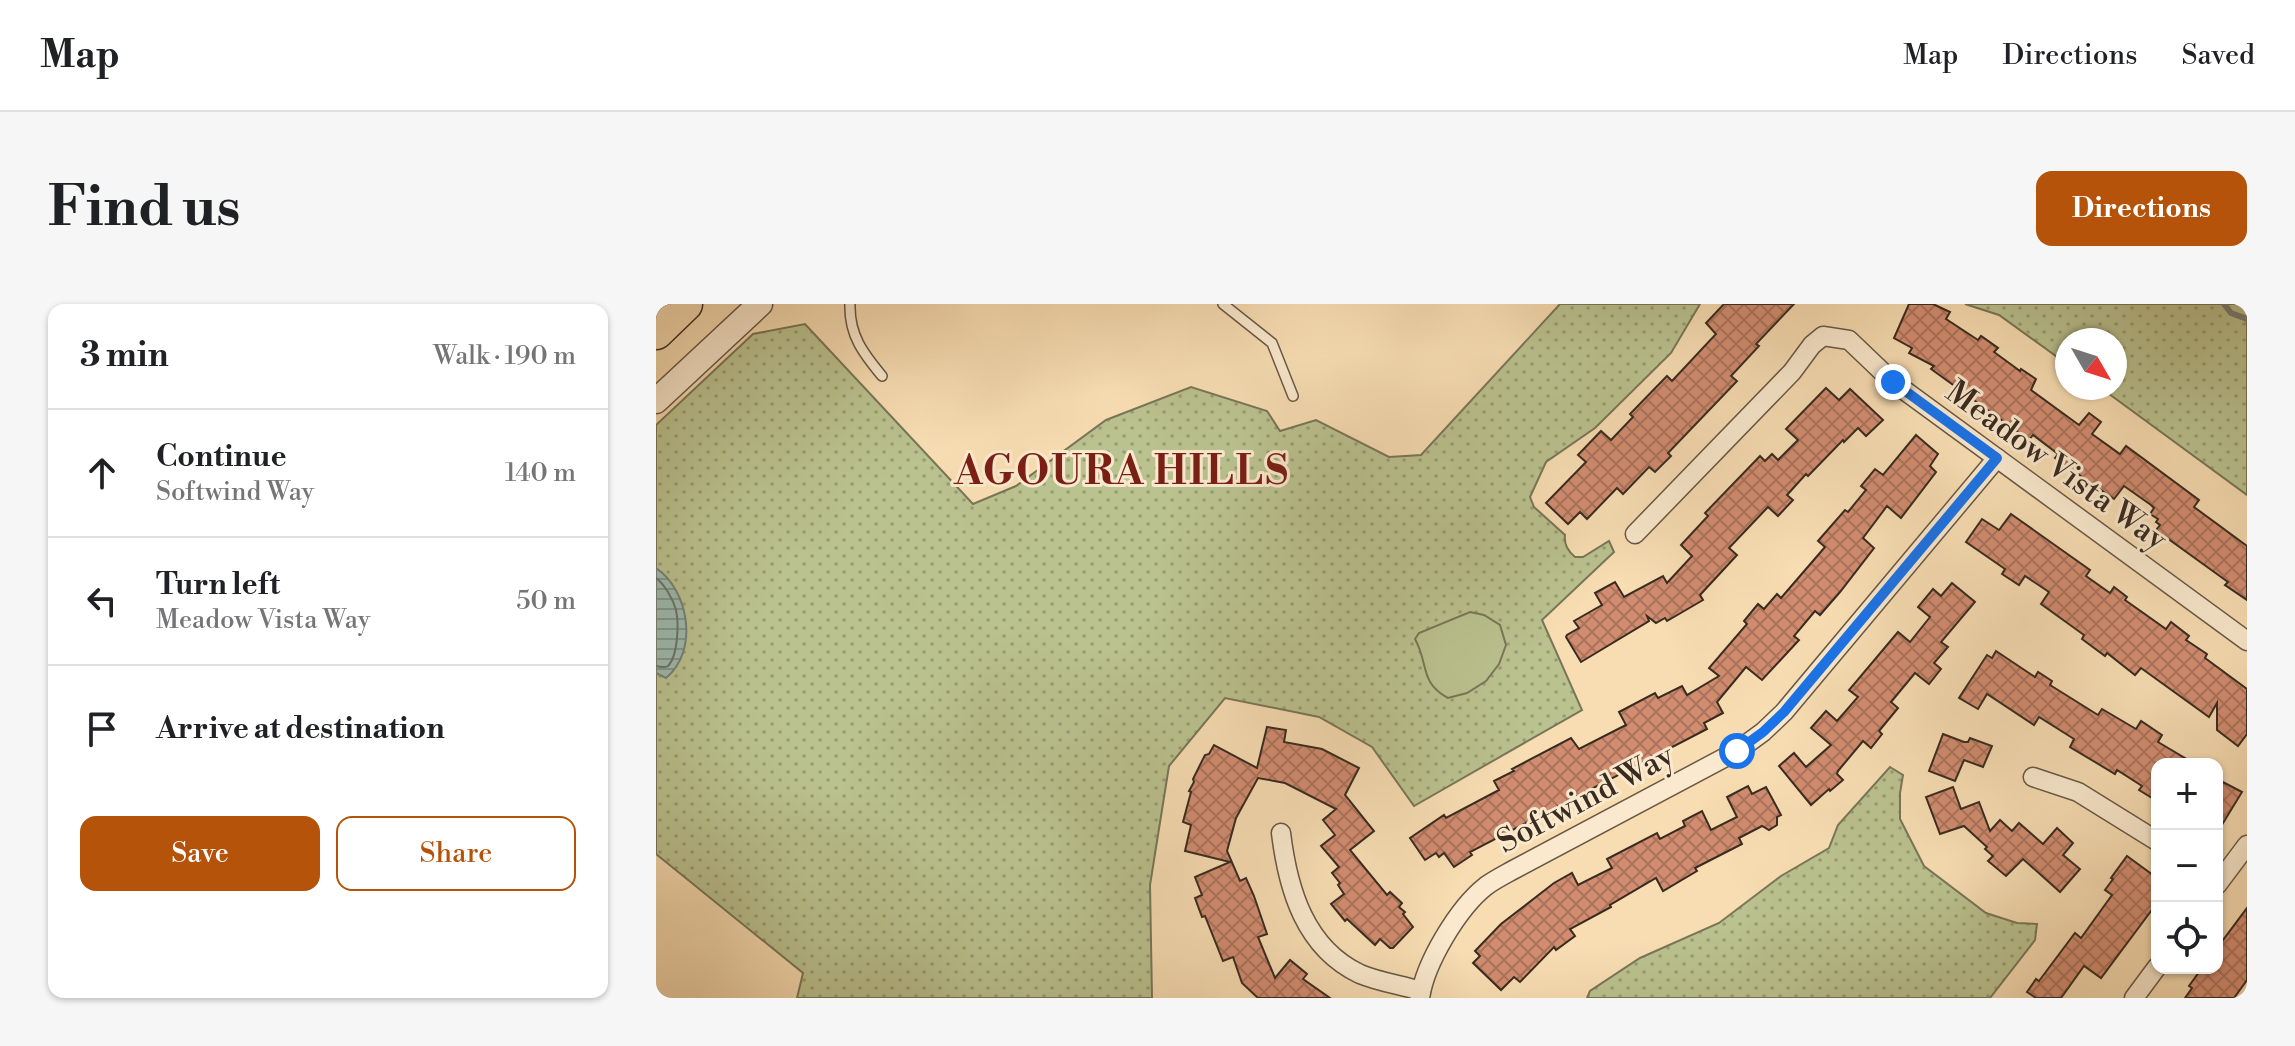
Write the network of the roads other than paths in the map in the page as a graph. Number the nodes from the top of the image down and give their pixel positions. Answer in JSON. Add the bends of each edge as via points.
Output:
{"nodes":[{"id":1,"x":685,"y":304,"type":"edge"},
{"id":2,"x":760,"y":304,"type":"edge"},
{"id":3,"x":850,"y":304,"type":"edge"},
{"id":4,"x":1223,"y":304,"type":"edge"},
{"id":5,"x":656,"y":332,"type":"edge"},
{"id":6,"x":882,"y":376,"type":"dead end"},
{"id":7,"x":1293,"y":396,"type":"dead end"},
{"id":8,"x":656,"y":401,"type":"edge"},
{"id":9,"x":1997,"y":458,"type":"junction"},
{"id":10,"x":1635,"y":534,"type":"dead end"},
{"id":11,"x":2247,"y":641,"type":"edge"},
{"id":12,"x":2033,"y":777,"type":"dead end"},
{"id":13,"x":1281,"y":833,"type":"dead end"},
{"id":14,"x":2151,"y":837,"type":"edge"},
{"id":15,"x":2247,"y":845,"type":"edge"},
{"id":16,"x":2223,"y":875,"type":"edge"},
{"id":17,"x":2152,"y":974,"type":"edge"},
{"id":18,"x":1420,"y":994,"type":"edge"},
{"id":19,"x":2134,"y":998,"type":"edge"}],
"edges":[{"from":1,"to":5,"type":"highway"},
{"from":2,"to":8,"type":"street"},
{"from":3,"to":6,"type":"lane","via":[[852,332]]},
{"from":4,"to":7,"type":"lane","via":[[1272,343]]},
{"from":9,"to":10,"type":"street","name":"Meadow Vista Way","via":[[1893,382],[1849,340],[1823,336]]},
{"from":9,"to":11,"type":"street","name":"Meadow Vista Way"},
{"from":9,"to":18,"type":"street","name":"Softwind Way","via":[[1773,722],[1737,751],[1484,888],[1446,934]]},
{"from":12,"to":14,"type":"street","via":[[2078,792]]},
{"from":13,"to":18,"type":"street","via":[[1294,898],[1311,933],[1351,969]]},
{"from":15,"to":16,"type":"street"},
{"from":17,"to":19,"type":"street"}]}
